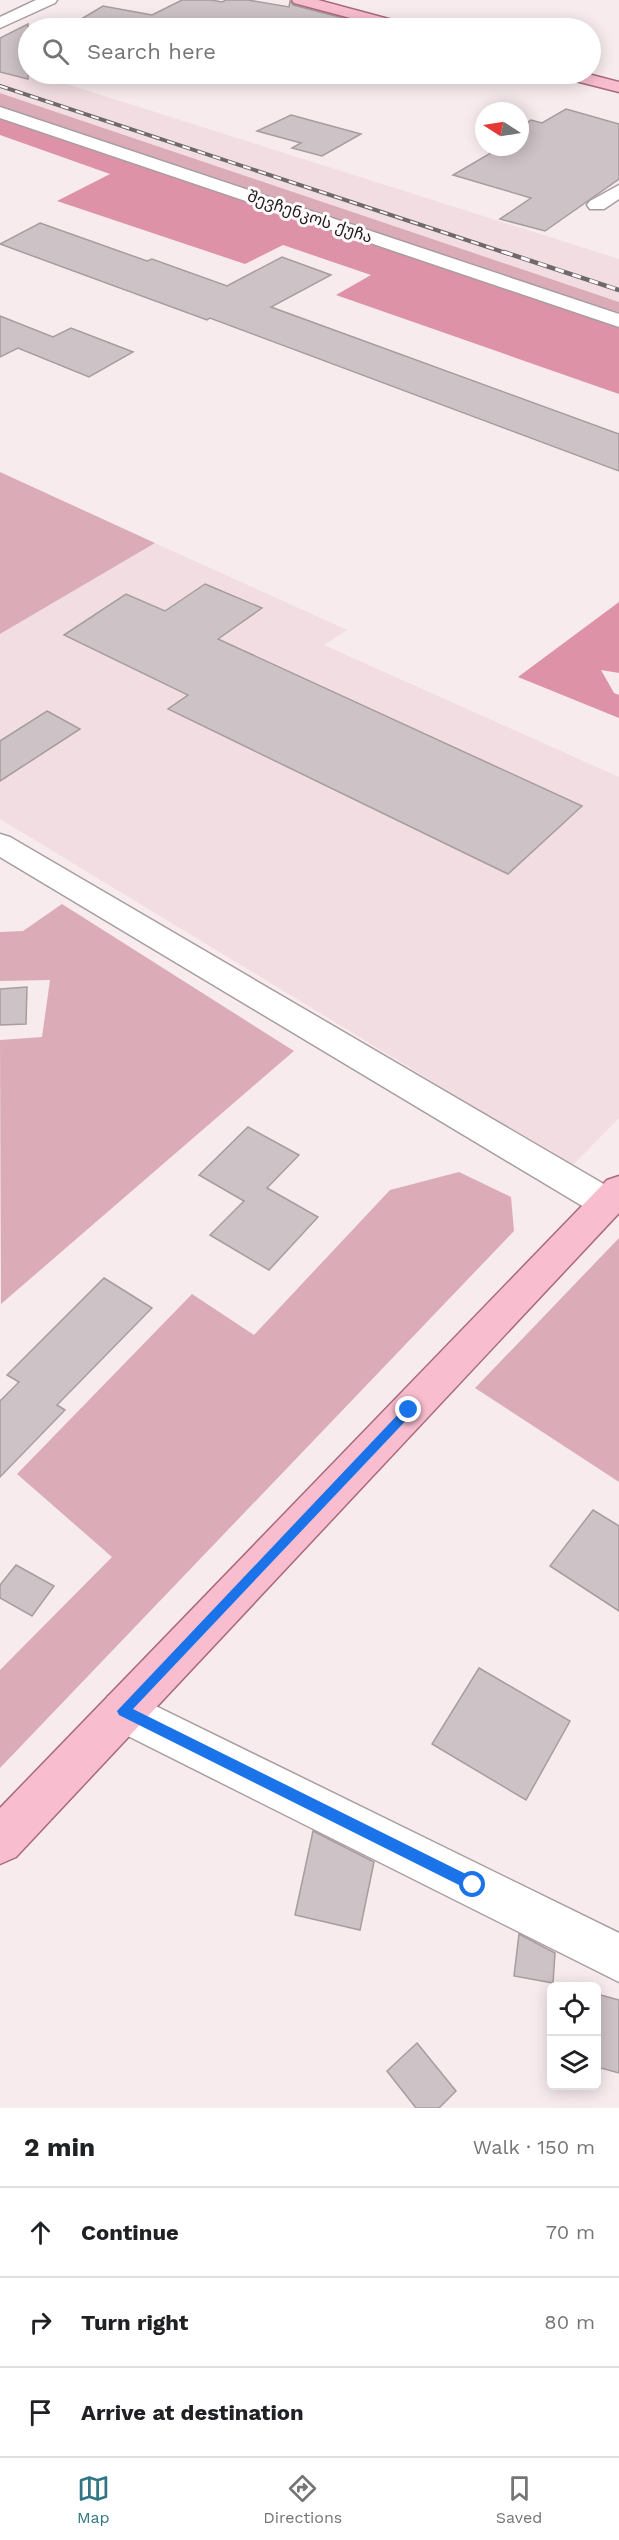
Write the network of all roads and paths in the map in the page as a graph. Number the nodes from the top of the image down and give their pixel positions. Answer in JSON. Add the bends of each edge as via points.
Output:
{"nodes":[{"id":1,"x":49,"y":0,"type":"edge"},
{"id":2,"x":300,"y":0,"type":"edge"},
{"id":3,"x":368,"y":18,"type":"edge"},
{"id":4,"x":0,"y":23,"type":"edge"},
{"id":5,"x":601,"y":82,"type":"edge"},
{"id":6,"x":619,"y":87,"type":"edge"},
{"id":7,"x":0,"y":112,"type":"edge"},
{"id":8,"x":619,"y":190,"type":"edge"},
{"id":9,"x":619,"y":211,"type":"edge"},
{"id":10,"x":619,"y":321,"type":"edge"},
{"id":11,"x":0,"y":844,"type":"edge"},
{"id":12,"x":613,"y":1196,"type":"edge"},
{"id":13,"x":123,"y":1711,"type":"junction"},
{"id":14,"x":0,"y":1841,"type":"edge"},
{"id":15,"x":619,"y":1958,"type":"edge"}],
"edges":[{"from":1,"to":4,"type":"street"},
{"from":2,"to":3,"type":"main road"},
{"from":5,"to":6,"type":"main road"},
{"from":7,"to":10,"type":"street","name":"შევჩენკოს ქუჩა"},
{"from":8,"to":9,"type":"street","via":[[597,205]]},
{"from":11,"to":12,"type":"street"},
{"from":12,"to":13,"type":"main road"},
{"from":13,"to":14,"type":"main road"},
{"from":13,"to":15,"type":"street"}]}
